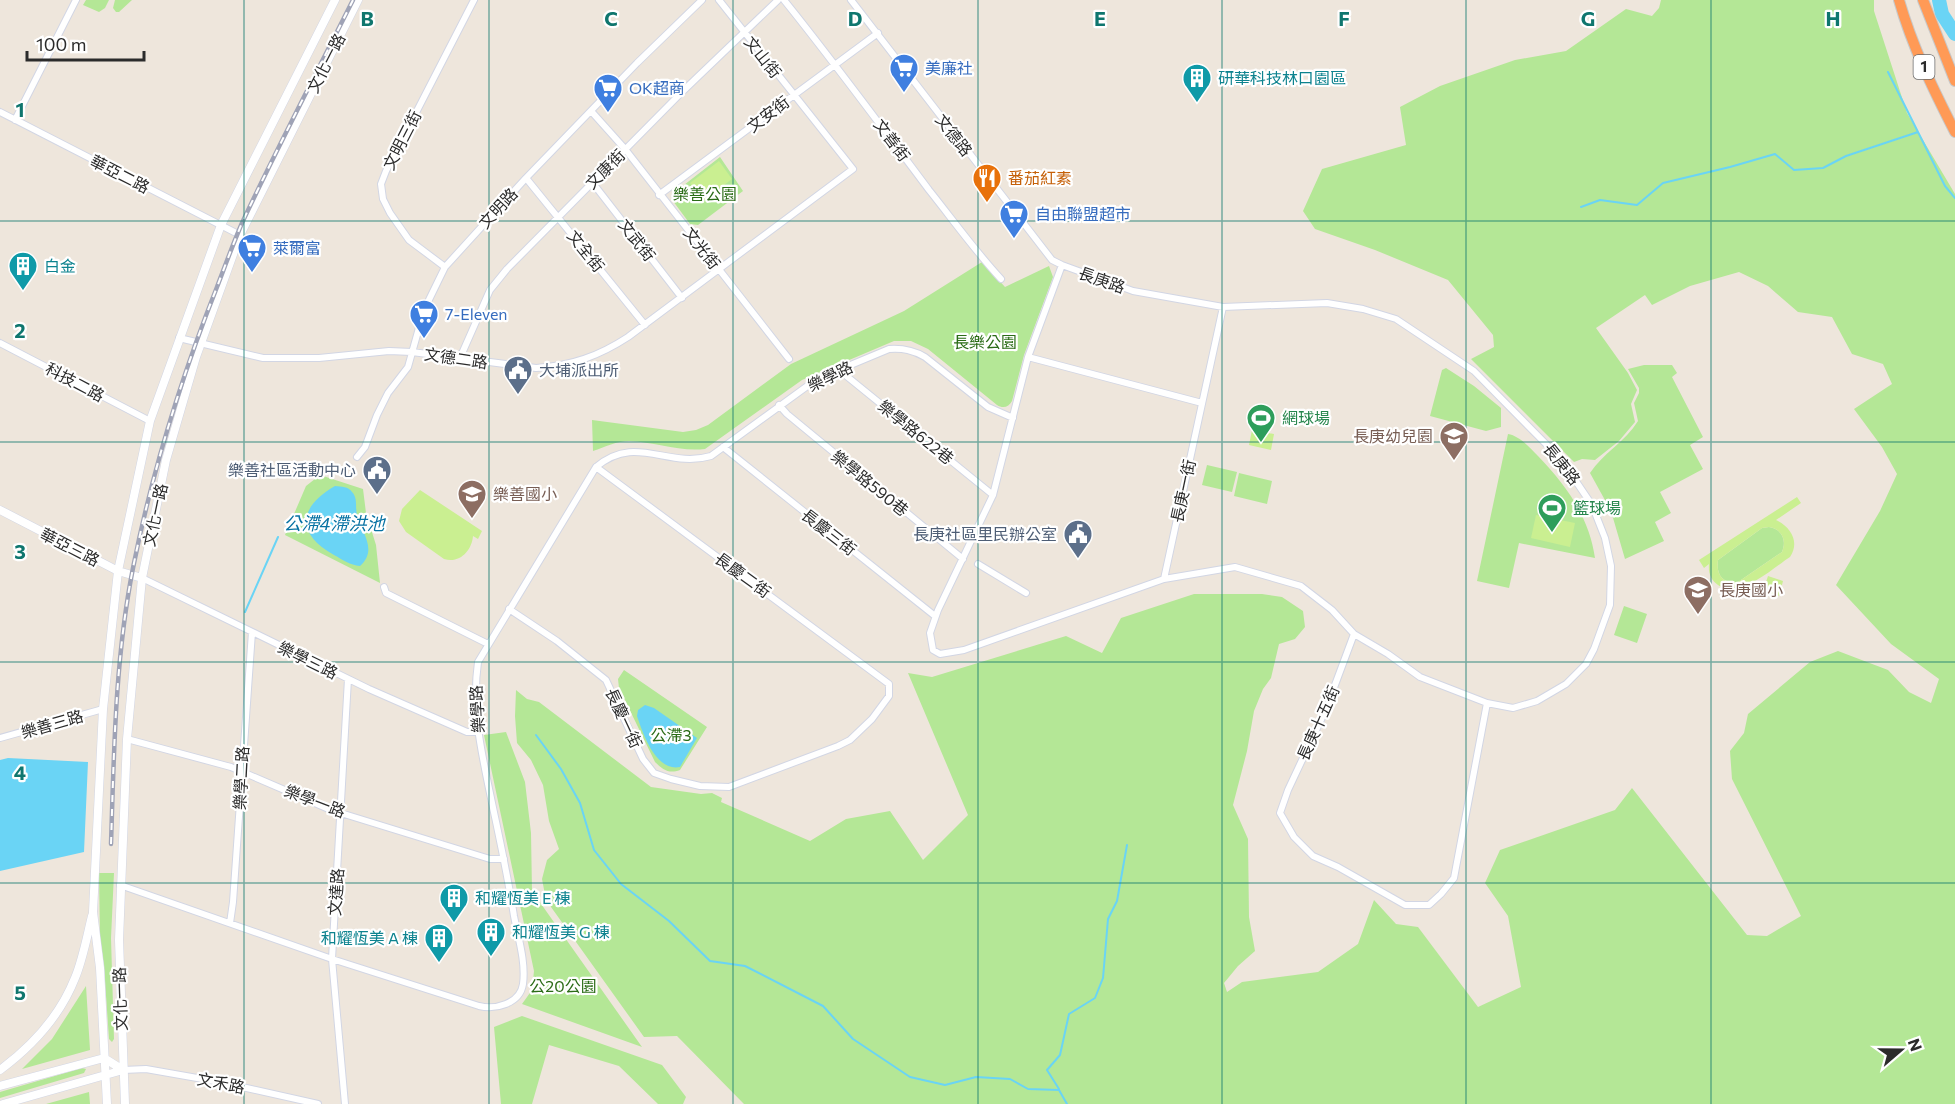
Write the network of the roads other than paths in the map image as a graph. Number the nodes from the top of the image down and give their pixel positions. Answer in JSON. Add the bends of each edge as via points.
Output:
{"nodes":[{"id":1,"x":76,"y":0,"type":"edge"},
{"id":2,"x":335,"y":0,"type":"edge"},
{"id":3,"x":358,"y":0,"type":"edge"},
{"id":4,"x":474,"y":0,"type":"edge"},
{"id":5,"x":702,"y":0,"type":"edge"},
{"id":6,"x":719,"y":0,"type":"edge"},
{"id":7,"x":778,"y":0,"type":"edge"},
{"id":8,"x":784,"y":0,"type":"edge"},
{"id":9,"x":851,"y":0,"type":"edge"},
{"id":10,"x":1899,"y":0,"type":"edge"},
{"id":11,"x":1923,"y":0,"type":"edge"},
{"id":12,"x":744,"y":33,"type":"junction"},
{"id":13,"x":878,"y":33,"type":"junction"},
{"id":14,"x":836,"y":64,"type":"junction"},
{"id":15,"x":1955,"y":81,"type":"edge"},
{"id":16,"x":794,"y":95,"type":"junction"},
{"id":17,"x":591,"y":111,"type":"junction"},
{"id":18,"x":0,"y":112,"type":"edge"},
{"id":19,"x":15,"y":120,"type":"junction"},
{"id":20,"x":1955,"y":132,"type":"edge"},
{"id":21,"x":625,"y":149,"type":"junction"},
{"id":22,"x":854,"y":169,"type":"joint"},
{"id":23,"x":526,"y":178,"type":"junction"},
{"id":24,"x":592,"y":182,"type":"junction"},
{"id":25,"x":659,"y":195,"type":"junction"},
{"id":26,"x":558,"y":216,"type":"junction"},
{"id":27,"x":221,"y":225,"type":"junction"},
{"id":28,"x":240,"y":235,"type":"junction"},
{"id":29,"x":1062,"y":265,"type":"junction"},
{"id":30,"x":445,"y":267,"type":"junction"},
{"id":31,"x":719,"y":270,"type":"junction"},
{"id":32,"x":1002,"y":279,"type":"dead end"},
{"id":33,"x":682,"y":298,"type":"junction"},
{"id":34,"x":1223,"y":307,"type":"junction"},
{"id":35,"x":645,"y":325,"type":"junction"},
{"id":36,"x":179,"y":338,"type":"junction"},
{"id":37,"x":0,"y":343,"type":"edge"},
{"id":38,"x":201,"y":344,"type":"junction"},
{"id":39,"x":412,"y":352,"type":"junction"},
{"id":40,"x":1028,"y":357,"type":"junction"},
{"id":41,"x":460,"y":358,"type":"junction"},
{"id":42,"x":789,"y":359,"type":"dead end"},
{"id":43,"x":839,"y":370,"type":"junction"},
{"id":44,"x":1202,"y":403,"type":"junction"},
{"id":45,"x":779,"y":405,"type":"junction"},
{"id":46,"x":1013,"y":418,"type":"junction"},
{"id":47,"x":150,"y":421,"type":"junction"},
{"id":48,"x":723,"y":447,"type":"junction"},
{"id":49,"x":357,"y":457,"type":"dead end"},
{"id":50,"x":596,"y":467,"type":"junction"},
{"id":51,"x":993,"y":495,"type":"junction"},
{"id":52,"x":0,"y":512,"type":"edge"},
{"id":53,"x":963,"y":559,"type":"junction"},
{"id":54,"x":978,"y":564,"type":"dead end"},
{"id":55,"x":118,"y":571,"type":"junction"},
{"id":56,"x":142,"y":578,"type":"junction"},
{"id":57,"x":1164,"y":579,"type":"junction"},
{"id":58,"x":384,"y":587,"type":"dead end"},
{"id":59,"x":1026,"y":593,"type":"dead end"},
{"id":60,"x":509,"y":609,"type":"junction"},
{"id":61,"x":936,"y":616,"type":"junction"},
{"id":62,"x":252,"y":632,"type":"junction"},
{"id":63,"x":1354,"y":634,"type":"junction"},
{"id":64,"x":488,"y":644,"type":"junction"},
{"id":65,"x":348,"y":679,"type":"junction"},
{"id":66,"x":889,"y":684,"type":"joint"},
{"id":67,"x":1488,"y":703,"type":"junction"},
{"id":68,"x":103,"y":709,"type":"junction"},
{"id":69,"x":477,"y":732,"type":"junction"},
{"id":70,"x":0,"y":738,"type":"edge"},
{"id":71,"x":127,"y":739,"type":"junction"},
{"id":72,"x":241,"y":772,"type":"junction"},
{"id":73,"x":342,"y":813,"type":"junction"},
{"id":74,"x":504,"y":859,"type":"junction"},
{"id":75,"x":120,"y":885,"type":"junction"},
{"id":76,"x":93,"y":912,"type":"junction"},
{"id":77,"x":230,"y":923,"type":"junction"},
{"id":78,"x":332,"y":958,"type":"junction"},
{"id":79,"x":104,"y":1058,"type":"junction"},
{"id":80,"x":123,"y":1070,"type":"junction"},
{"id":81,"x":0,"y":1071,"type":"edge"},
{"id":82,"x":105,"y":1075,"type":"junction"},
{"id":83,"x":0,"y":1086,"type":"edge"},
{"id":84,"x":3,"y":1104,"type":"edge"},
{"id":85,"x":107,"y":1104,"type":"edge"},
{"id":86,"x":125,"y":1104,"type":"edge"},
{"id":87,"x":318,"y":1104,"type":"edge"},
{"id":88,"x":345,"y":1104,"type":"edge"}],
"edges":[{"from":1,"to":19,"type":"street"},
{"from":2,"to":27,"type":"street","name":"文化一路"},
{"from":3,"to":28,"type":"street","name":"文化一路"},
{"from":4,"to":30,"type":"street","name":"文明三街","via":[[381,184],[383,199],[409,240]]},
{"from":5,"to":17,"type":"street","name":"文明路"},
{"from":6,"to":12,"type":"street","name":"文山街"},
{"from":7,"to":12,"type":"street","name":"文康街"},
{"from":8,"to":14,"type":"street","name":"文善街"},
{"from":9,"to":13,"type":"street","name":"文德路"},
{"from":10,"to":20,"type":"highway","number":"1","via":[[1933,89]]},
{"from":11,"to":15,"type":"highway","number":"1"},
{"from":12,"to":16,"type":"street","name":"文山街"},
{"from":12,"to":21,"type":"street","name":"文康街"},
{"from":13,"to":14,"type":"street","name":"文安街"},
{"from":13,"to":29,"type":"street","name":"文德路","via":[[1052,260]]},
{"from":14,"to":16,"type":"street","name":"文安街"},
{"from":14,"to":32,"type":"street","name":"文善街","via":[[894,145]]},
{"from":16,"to":22,"type":"street","name":"文山街"},
{"from":16,"to":25,"type":"street","name":"文安街"},
{"from":17,"to":21,"type":"street","name":"文光街"},
{"from":17,"to":23,"type":"street","name":"文明路"},
{"from":18,"to":19,"type":"street","name":"華亞二路"},
{"from":19,"to":27,"type":"street","name":"華亞二路"},
{"from":21,"to":24,"type":"street","name":"文康街"},
{"from":21,"to":25,"type":"street","name":"文光街"},
{"from":22,"to":31,"type":"street","name":"文德二路"},
{"from":23,"to":26,"type":"street","name":"文全街"},
{"from":23,"to":30,"type":"street","name":"文明路"},
{"from":24,"to":26,"type":"street","name":"文康街"},
{"from":24,"to":33,"type":"street","name":"文武街"},
{"from":25,"to":31,"type":"street","name":"文光街"},
{"from":26,"to":35,"type":"street","name":"文全街"},
{"from":26,"to":41,"type":"street","name":"文康街","via":[[490,290]]},
{"from":27,"to":28,"type":"street","name":"華亞二路"},
{"from":27,"to":36,"type":"street","name":"文化一路"},
{"from":28,"to":38,"type":"street","name":"文化一路"},
{"from":29,"to":34,"type":"street","name":"長庚路","via":[[1133,291]]},
{"from":29,"to":40,"type":"street","name":"長庚路"},
{"from":30,"to":39,"type":"street","name":"文明路","via":[[424,310]]},
{"from":31,"to":33,"type":"street","name":"文德二路"},
{"from":31,"to":42,"type":"street","name":"文光街"},
{"from":33,"to":35,"type":"street","name":"文德二路"},
{"from":34,"to":44,"type":"street","name":"長庚一街"},
{"from":34,"to":67,"type":"street","name":"長庚路","via":[[1327,303],[1396,319],[1474,371],[1546,444],[1592,505],[1611,566],[1610,605],[1594,649],[1586,664],[1566,684],[1537,701],[1513,708]]},
{"from":35,"to":41,"type":"street","name":"文德二路","via":[[607,351],[556,367],[517,367]]},
{"from":36,"to":38,"type":"street","name":"文德二路"},
{"from":36,"to":47,"type":"street","name":"文化一路"},
{"from":37,"to":47,"type":"street","name":"科技二路"},
{"from":38,"to":39,"type":"street","name":"文德二路","via":[[281,359]]},
{"from":38,"to":56,"type":"street","name":"文化一路","via":[[166,460]]},
{"from":39,"to":41,"type":"street","name":"文德二路"},
{"from":39,"to":49,"type":"street","name":"文明路","via":[[408,367],[388,393]]},
{"from":40,"to":44,"type":"street"},
{"from":40,"to":46,"type":"street","name":"長庚路"},
{"from":43,"to":45,"type":"street","name":"樂學路","via":[[817,379]]},
{"from":43,"to":46,"type":"street","name":"樂學路","via":[[889,349],[914,351],[988,407]]},
{"from":43,"to":51,"type":"street","name":"樂學路622巷"},
{"from":44,"to":57,"type":"street","name":"長庚一街"},
{"from":45,"to":48,"type":"street","name":"樂學路"},
{"from":45,"to":53,"type":"street","name":"樂學路590巷"},
{"from":46,"to":51,"type":"street","name":"長庚路"},
{"from":47,"to":55,"type":"street","name":"文化一路"},
{"from":48,"to":50,"type":"street","name":"樂學路","via":[[711,456],[689,460],[622,451],[608,456]]},
{"from":48,"to":61,"type":"street","name":"長慶三街"},
{"from":50,"to":60,"type":"street","name":"樂學路"},
{"from":50,"to":66,"type":"street","name":"長慶二街"},
{"from":51,"to":53,"type":"street","name":"長庚路"},
{"from":52,"to":55,"type":"street","name":"華亞三路"},
{"from":53,"to":61,"type":"street","name":"長庚路"},
{"from":54,"to":59,"type":"street"},
{"from":55,"to":56,"type":"street","name":"華亞三路"},
{"from":55,"to":68,"type":"street","name":"文化一路"},
{"from":56,"to":62,"type":"street","name":"樂學三路"},
{"from":56,"to":71,"type":"street","name":"文化一路"},
{"from":57,"to":61,"type":"street","name":"長庚路","via":[[949,654],[933,650],[930,643]]},
{"from":57,"to":63,"type":"street","name":"長庚路","via":[[1235,567],[1276,578],[1300,586],[1332,610]]},
{"from":58,"to":64,"type":"street","via":[[386,593]]},
{"from":60,"to":64,"type":"street","name":"樂學路"},
{"from":60,"to":66,"type":"street","name":"長慶一街","via":[[606,680],[643,759],[654,773],[700,786],[729,787],[850,740],[889,696]]},
{"from":62,"to":65,"type":"street","name":"樂學三路"},
{"from":62,"to":72,"type":"street","name":"樂學二路"},
{"from":63,"to":67,"type":"street","name":"長庚路","via":[[1420,677]]},
{"from":63,"to":67,"type":"street","name":"長庚十五街","via":[[1280,813],[1294,837],[1313,856],[1405,905],[1429,905],[1454,878]]},
{"from":64,"to":69,"type":"street","name":"樂學路","via":[[478,662],[474,687]]},
{"from":65,"to":69,"type":"street","name":"樂學三路","via":[[466,732]]},
{"from":65,"to":73,"type":"street","name":"文達路"},
{"from":68,"to":70,"type":"street","name":"樂善三路"},
{"from":68,"to":76,"type":"street","name":"文化一路"},
{"from":69,"to":74,"type":"street","name":"樂學路"},
{"from":71,"to":72,"type":"street","name":"樂學一路"},
{"from":71,"to":75,"type":"street","name":"文化一路"},
{"from":72,"to":73,"type":"street","name":"樂學一路"},
{"from":72,"to":77,"type":"street","name":"樂學二路"},
{"from":73,"to":74,"type":"street","name":"樂學一路","via":[[490,859]]},
{"from":73,"to":78,"type":"street","name":"文達路"},
{"from":74,"to":78,"type":"street","name":"樂學路","via":[[523,966],[523,986],[517,997],[507,1003],[479,1006]]},
{"from":75,"to":77,"type":"street","name":"樂學路"},
{"from":75,"to":80,"type":"street","name":"文化一路"},
{"from":76,"to":79,"type":"street","name":"文化一路"},
{"from":76,"to":81,"type":"street","via":[[75,978],[59,1009],[35,1040]]},
{"from":77,"to":78,"type":"street","name":"樂學路"},
{"from":78,"to":88,"type":"street","name":"文達路"},
{"from":79,"to":80,"type":"street"},
{"from":79,"to":82,"type":"street","name":"文化一路"},
{"from":79,"to":83,"type":"street"},
{"from":80,"to":82,"type":"street"},
{"from":80,"to":86,"type":"street","name":"文化一路"},
{"from":80,"to":87,"type":"street","name":"文禾路","via":[[167,1072]]},
{"from":82,"to":84,"type":"street"},
{"from":82,"to":85,"type":"street","name":"文化一路"}]}
